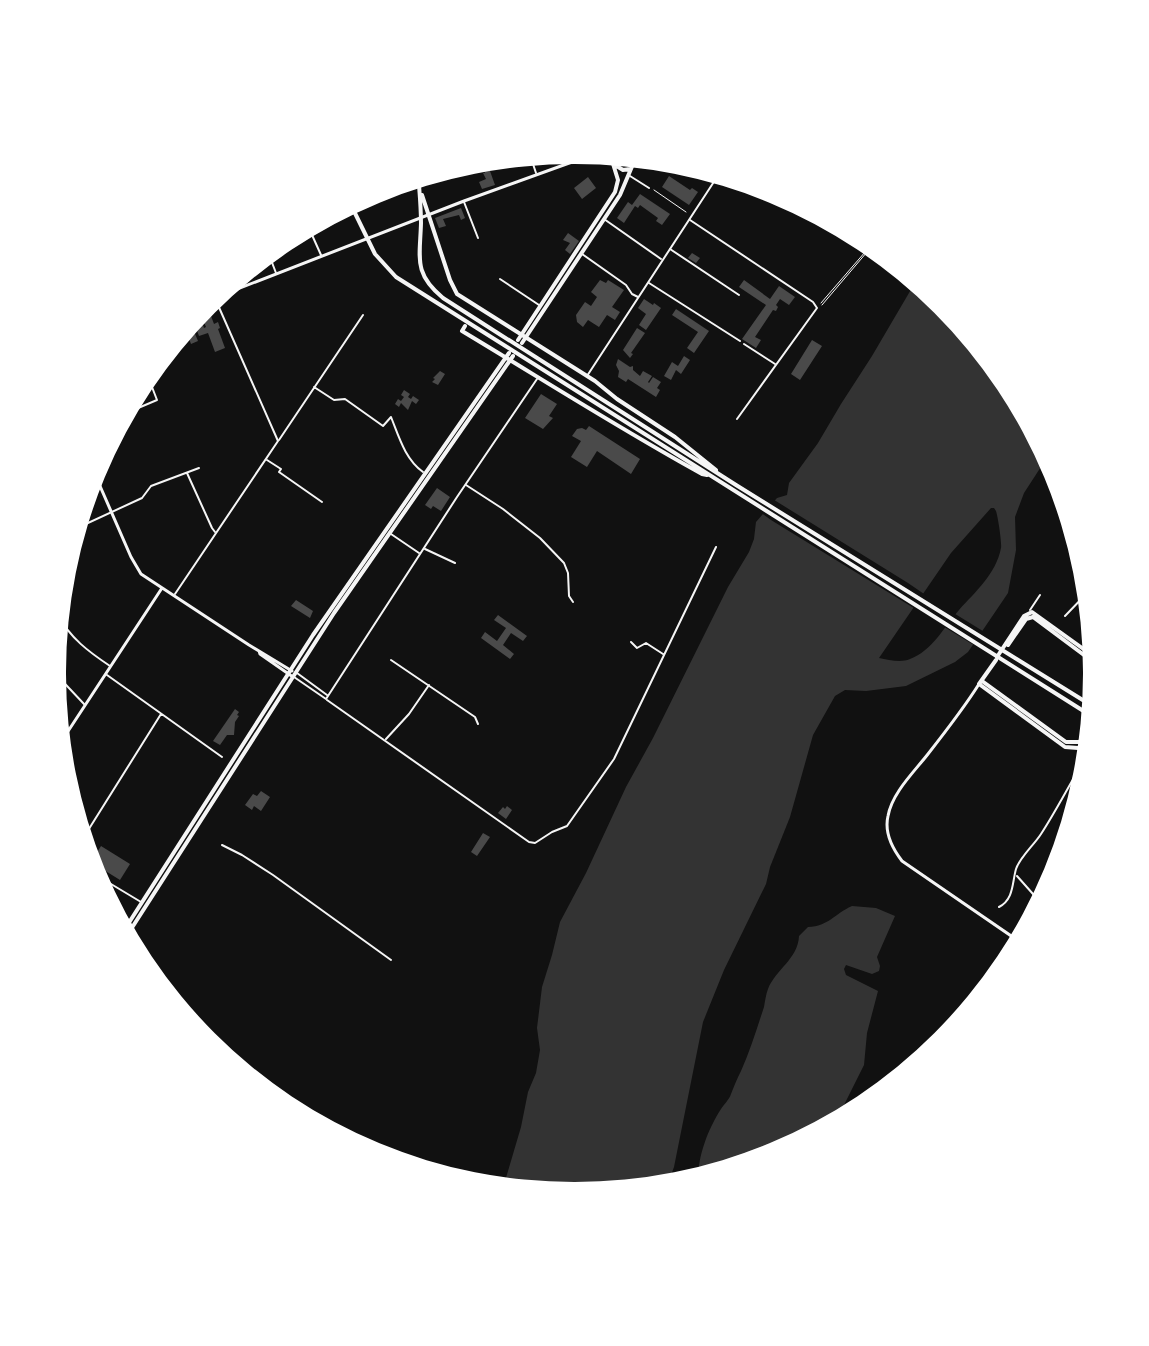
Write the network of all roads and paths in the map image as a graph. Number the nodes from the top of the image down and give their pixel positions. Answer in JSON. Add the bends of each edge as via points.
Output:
{"nodes":[{"id":1,"x":559,"y":165,"type":"edge"},
{"id":2,"x":534,"y":167,"type":"edge"},
{"id":3,"x":615,"y":167,"type":"edge"},
{"id":4,"x":631,"y":168,"type":"edge"},
{"id":5,"x":536,"y":174,"type":"junction"},
{"id":6,"x":628,"y":175,"type":"junction"},
{"id":7,"x":712,"y":184,"type":"edge"},
{"id":8,"x":420,"y":188,"type":"edge"},
{"id":9,"x":649,"y":188,"type":"joint"},
{"id":10,"x":419,"y":189,"type":"edge"},
{"id":11,"x":464,"y":201,"type":"junction"},
{"id":12,"x":429,"y":214,"type":"junction"},
{"id":13,"x":355,"y":215,"type":"edge"},
{"id":14,"x":421,"y":217,"type":"junction"},
{"id":15,"x":690,"y":217,"type":"junction"},
{"id":16,"x":604,"y":219,"type":"junction"},
{"id":17,"x":313,"y":237,"type":"edge"},
{"id":18,"x":478,"y":238,"type":"dead end"},
{"id":19,"x":366,"y":239,"type":"junction"},
{"id":20,"x":669,"y":249,"type":"junction"},
{"id":21,"x":580,"y":253,"type":"junction"},
{"id":22,"x":863,"y":255,"type":"edge"},
{"id":23,"x":322,"y":256,"type":"junction"},
{"id":24,"x":662,"y":259,"type":"junction"},
{"id":25,"x":273,"y":264,"type":"edge"},
{"id":26,"x":277,"y":274,"type":"junction"},
{"id":27,"x":500,"y":279,"type":"dead end"},
{"id":28,"x":648,"y":282,"type":"junction"},
{"id":29,"x":246,"y":285,"type":"edge"},
{"id":30,"x":739,"y":295,"type":"dead end"},
{"id":31,"x":638,"y":297,"type":"junction"},
{"id":32,"x":540,"y":306,"type":"junction"},
{"id":33,"x":818,"y":307,"type":"junction"},
{"id":34,"x":219,"y":309,"type":"edge"},
{"id":35,"x":363,"y":315,"type":"dead end"},
{"id":36,"x":492,"y":323,"type":"dead end"},
{"id":37,"x":500,"y":323,"type":"junction"},
{"id":38,"x":464,"y":329,"type":"dead end"},
{"id":39,"x":483,"y":336,"type":"dead end"},
{"id":40,"x":521,"y":339,"type":"junction"},
{"id":41,"x":484,"y":345,"type":"junction"},
{"id":42,"x":509,"y":357,"type":"junction"},
{"id":43,"x":776,"y":365,"type":"junction"},
{"id":44,"x":587,"y":377,"type":"junction"},
{"id":45,"x":538,"y":378,"type":"junction"},
{"id":46,"x":314,"y":387,"type":"junction"},
{"id":47,"x":602,"y":387,"type":"junction"},
{"id":48,"x":153,"y":389,"type":"edge"},
{"id":49,"x":610,"y":399,"type":"dead end"},
{"id":50,"x":142,"y":407,"type":"edge"},
{"id":51,"x":595,"y":412,"type":"junction"},
{"id":52,"x":603,"y":412,"type":"dead end"},
{"id":53,"x":737,"y":419,"type":"dead end"},
{"id":54,"x":278,"y":441,"type":"junction"},
{"id":55,"x":266,"y":459,"type":"junction"},
{"id":56,"x":199,"y":468,"type":"dead end"},
{"id":57,"x":187,"y":472,"type":"junction"},
{"id":58,"x":717,"y":472,"type":"junction"},
{"id":59,"x":425,"y":473,"type":"junction"},
{"id":60,"x":709,"y":475,"type":"junction"},
{"id":61,"x":466,"y":485,"type":"junction"},
{"id":62,"x":101,"y":488,"type":"edge"},
{"id":63,"x":735,"y":488,"type":"junction"},
{"id":64,"x":322,"y":502,"type":"dead end"},
{"id":65,"x":112,"y":512,"type":"junction"},
{"id":66,"x":89,"y":523,"type":"edge"},
{"id":67,"x":387,"y":532,"type":"junction"},
{"id":68,"x":216,"y":533,"type":"junction"},
{"id":69,"x":716,"y":547,"type":"dead end"},
{"id":70,"x":424,"y":548,"type":"junction"},
{"id":71,"x":420,"y":554,"type":"junction"},
{"id":72,"x":455,"y":563,"type":"dead end"},
{"id":73,"x":162,"y":588,"type":"junction"},
{"id":74,"x":174,"y":595,"type":"junction"},
{"id":75,"x":1040,"y":595,"type":"dead end"},
{"id":76,"x":573,"y":602,"type":"dead end"},
{"id":77,"x":1078,"y":602,"type":"edge"},
{"id":78,"x":1029,"y":612,"type":"junction"},
{"id":79,"x":1065,"y":616,"type":"dead end"},
{"id":80,"x":68,"y":631,"type":"edge"},
{"id":81,"x":631,"y":642,"type":"dead end"},
{"id":82,"x":1008,"y":645,"type":"dead end"},
{"id":83,"x":1082,"y":650,"type":"edge"},
{"id":84,"x":1082,"y":651,"type":"edge"},
{"id":85,"x":664,"y":655,"type":"junction"},
{"id":86,"x":391,"y":660,"type":"dead end"},
{"id":87,"x":111,"y":667,"type":"junction"},
{"id":88,"x":292,"y":673,"type":"junction"},
{"id":89,"x":106,"y":674,"type":"junction"},
{"id":90,"x":980,"y":682,"type":"junction"},
{"id":91,"x":66,"y":685,"type":"edge"},
{"id":92,"x":429,"y":685,"type":"junction"},
{"id":93,"x":327,"y":697,"type":"junction"},
{"id":94,"x":1082,"y":699,"type":"edge"},
{"id":95,"x":85,"y":705,"type":"junction"},
{"id":96,"x":1082,"y":709,"type":"edge"},
{"id":97,"x":161,"y":714,"type":"junction"},
{"id":98,"x":478,"y":724,"type":"dead end"},
{"id":99,"x":69,"y":729,"type":"edge"},
{"id":100,"x":385,"y":740,"type":"junction"},
{"id":101,"x":1079,"y":741,"type":"edge"},
{"id":102,"x":1078,"y":747,"type":"edge"},
{"id":103,"x":222,"y":757,"type":"dead end"},
{"id":104,"x":1071,"y":784,"type":"edge"},
{"id":105,"x":90,"y":827,"type":"edge"},
{"id":106,"x":222,"y":845,"type":"dead end"},
{"id":107,"x":1016,"y":875,"type":"junction"},
{"id":108,"x":112,"y":885,"type":"edge"},
{"id":109,"x":1033,"y":894,"type":"edge"},
{"id":110,"x":142,"y":903,"type":"junction"},
{"id":111,"x":999,"y":907,"type":"dead end"},
{"id":112,"x":131,"y":922,"type":"edge"},
{"id":113,"x":132,"y":923,"type":"edge"},
{"id":114,"x":1010,"y":935,"type":"edge"},
{"id":115,"x":391,"y":960,"type":"dead end"}],
"edges":[{"from":1,"to":5,"type":"main road"},
{"from":2,"to":5,"type":"street"},
{"from":3,"to":21,"type":"main road","via":[[615,192]]},
{"from":4,"to":6,"type":"main road"},
{"from":5,"to":11,"type":"main road"},
{"from":6,"to":9,"type":"street"},
{"from":6,"to":16,"type":"main road"},
{"from":7,"to":15,"type":"street"},
{"from":8,"to":12,"type":"main road"},
{"from":9,"to":15,"type":"path"},
{"from":10,"to":14,"type":"main road"},
{"from":11,"to":12,"type":"main road"},
{"from":11,"to":18,"type":"street"},
{"from":12,"to":14,"type":"main road"},
{"from":12,"to":37,"type":"main road","via":[[453,289],[475,310]]},
{"from":13,"to":19,"type":"main road"},
{"from":14,"to":19,"type":"main road"},
{"from":14,"to":58,"type":"main road","via":[[419,266],[427,283],[448,302]]},
{"from":15,"to":20,"type":"street"},
{"from":15,"to":33,"type":"street"},
{"from":16,"to":21,"type":"main road"},
{"from":16,"to":24,"type":"street"},
{"from":17,"to":23,"type":"street"},
{"from":19,"to":23,"type":"main road"},
{"from":19,"to":60,"type":"main road","via":[[389,271]]},
{"from":20,"to":24,"type":"street"},
{"from":20,"to":30,"type":"street"},
{"from":21,"to":31,"type":"street"},
{"from":21,"to":32,"type":"main road"},
{"from":21,"to":40,"type":"main road"},
{"from":22,"to":33,"type":"path"},
{"from":23,"to":26,"type":"main road"},
{"from":24,"to":28,"type":"street"},
{"from":25,"to":26,"type":"street"},
{"from":26,"to":29,"type":"main road"},
{"from":27,"to":32,"type":"street"},
{"from":28,"to":31,"type":"street"},
{"from":28,"to":43,"type":"street"},
{"from":31,"to":44,"type":"street"},
{"from":32,"to":40,"type":"main road"},
{"from":33,"to":43,"type":"street"},
{"from":34,"to":54,"type":"street"},
{"from":35,"to":46,"type":"street"},
{"from":36,"to":37,"type":"main road"},
{"from":37,"to":40,"type":"main road"},
{"from":38,"to":41,"type":"main road"},
{"from":39,"to":41,"type":"main road"},
{"from":40,"to":44,"type":"main road"},
{"from":41,"to":42,"type":"main road"},
{"from":42,"to":45,"type":"main road"},
{"from":42,"to":59,"type":"main road"},
{"from":42,"to":67,"type":"main road"},
{"from":43,"to":53,"type":"street"},
{"from":44,"to":47,"type":"main road"},
{"from":45,"to":51,"type":"main road"},
{"from":45,"to":61,"type":"street"},
{"from":46,"to":54,"type":"street"},
{"from":46,"to":59,"type":"street","via":[[334,400],[345,399],[383,426],[391,417],[405,453]]},
{"from":47,"to":49,"type":"main road"},
{"from":47,"to":58,"type":"main road"},
{"from":48,"to":50,"type":"street","via":[[156,401]]},
{"from":51,"to":52,"type":"main road"},
{"from":51,"to":60,"type":"main road"},
{"from":54,"to":55,"type":"street"},
{"from":55,"to":64,"type":"street"},
{"from":55,"to":68,"type":"street"},
{"from":56,"to":57,"type":"street"},
{"from":57,"to":65,"type":"street","via":[[151,486],[142,498]]},
{"from":57,"to":68,"type":"street"},
{"from":58,"to":63,"type":"main road"},
{"from":59,"to":67,"type":"main road"},
{"from":60,"to":63,"type":"main road"},
{"from":61,"to":70,"type":"street"},
{"from":61,"to":76,"type":"street","via":[[540,538],[564,563]]},
{"from":62,"to":65,"type":"main road"},
{"from":63,"to":94,"type":"main road"},
{"from":63,"to":96,"type":"main road"},
{"from":65,"to":66,"type":"street"},
{"from":65,"to":73,"type":"main road","via":[[137,569]]},
{"from":67,"to":71,"type":"street"},
{"from":67,"to":88,"type":"main road","via":[[318,627]]},
{"from":68,"to":74,"type":"street"},
{"from":69,"to":85,"type":"street"},
{"from":70,"to":71,"type":"street"},
{"from":70,"to":72,"type":"street"},
{"from":71,"to":93,"type":"street"},
{"from":73,"to":74,"type":"main road"},
{"from":73,"to":87,"type":"main road"},
{"from":74,"to":88,"type":"main road"},
{"from":75,"to":78,"type":"street"},
{"from":77,"to":79,"type":"street"},
{"from":78,"to":83,"type":"main road"},
{"from":78,"to":90,"type":"main road"},
{"from":80,"to":87,"type":"street"},
{"from":81,"to":85,"type":"street","via":[[637,648],[646,643]]},
{"from":82,"to":84,"type":"main road","via":[[1033,617]]},
{"from":85,"to":100,"type":"street","via":[[614,759],[567,826],[535,843]]},
{"from":86,"to":92,"type":"street"},
{"from":87,"to":89,"type":"main road"},
{"from":88,"to":93,"type":"street"},
{"from":88,"to":110,"type":"main road"},
{"from":88,"to":113,"type":"main road"},
{"from":89,"to":95,"type":"main road"},
{"from":89,"to":97,"type":"street"},
{"from":90,"to":101,"type":"main road","via":[[1060,739]]},
{"from":90,"to":102,"type":"main road","via":[[1062,745]]},
{"from":90,"to":114,"type":"main road","via":[[896,795],[887,832],[902,861]]},
{"from":91,"to":95,"type":"street"},
{"from":92,"to":98,"type":"street"},
{"from":92,"to":100,"type":"street"},
{"from":93,"to":100,"type":"street"},
{"from":95,"to":99,"type":"main road"},
{"from":97,"to":103,"type":"street"},
{"from":97,"to":105,"type":"street"},
{"from":104,"to":107,"type":"street"},
{"from":106,"to":115,"type":"street","via":[[263,868]]},
{"from":107,"to":109,"type":"street"},
{"from":107,"to":111,"type":"street","via":[[1010,895]]},
{"from":108,"to":110,"type":"street"},
{"from":110,"to":112,"type":"main road"}]}
